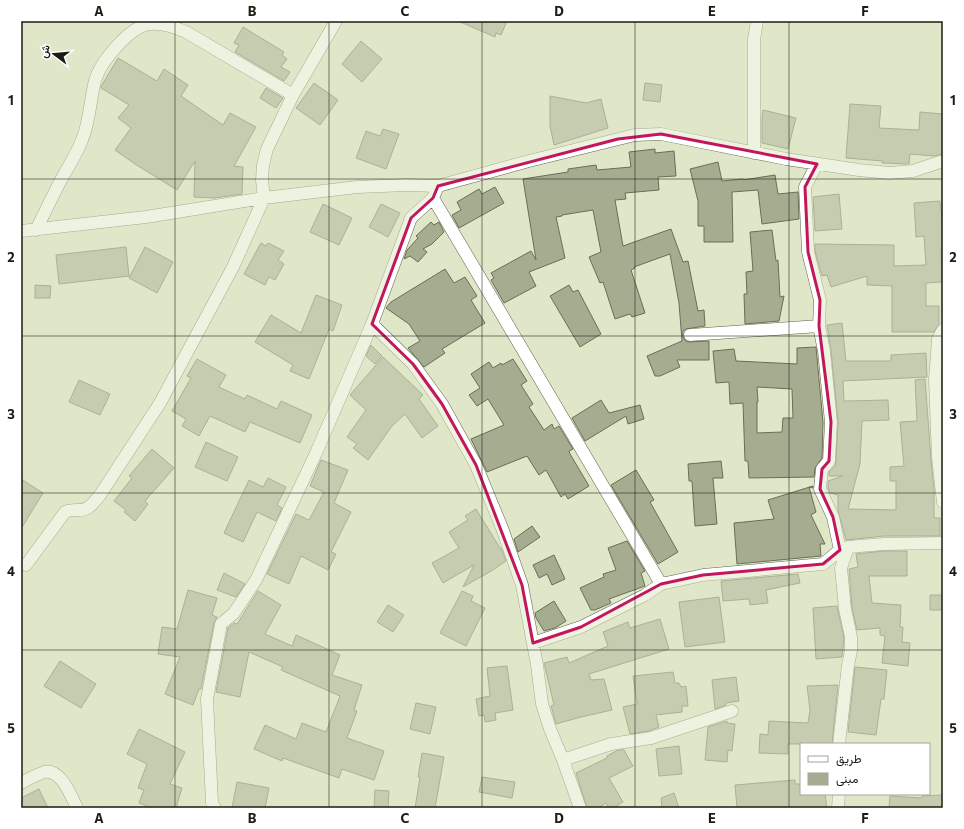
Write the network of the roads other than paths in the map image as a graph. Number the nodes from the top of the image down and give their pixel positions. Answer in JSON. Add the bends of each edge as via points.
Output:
{"nodes":[{"id":1,"x":336,"y":21,"type":"edge"},
{"id":2,"x":757,"y":21,"type":"edge"},
{"id":3,"x":293,"y":95,"type":"junction"},
{"id":4,"x":754,"y":153,"type":"junction"},
{"id":5,"x":943,"y":161,"type":"edge"},
{"id":6,"x":818,"y":164,"type":"junction"},
{"id":7,"x":438,"y":186,"type":"junction"},
{"id":8,"x":264,"y":198,"type":"junction"},
{"id":9,"x":432,"y":198,"type":"junction"},
{"id":10,"x":36,"y":230,"type":"junction"},
{"id":11,"x":21,"y":231,"type":"edge"},
{"id":12,"x":372,"y":324,"type":"junction"},
{"id":13,"x":818,"y":326,"type":"junction"},
{"id":14,"x":943,"y":330,"type":"edge"},
{"id":15,"x":690,"y":335,"type":"dead end"},
{"id":16,"x":943,"y":502,"type":"edge"},
{"id":17,"x":943,"y":543,"type":"edge"},
{"id":18,"x":844,"y":549,"type":"junction"},
{"id":19,"x":26,"y":565,"type":"dead end"},
{"id":20,"x":661,"y":584,"type":"junction"},
{"id":21,"x":533,"y":643,"type":"junction"},
{"id":22,"x":732,"y":711,"type":"dead end"},
{"id":23,"x":839,"y":743,"type":"edge"},
{"id":24,"x":563,"y":760,"type":"junction"},
{"id":25,"x":21,"y":783,"type":"edge"},
{"id":26,"x":839,"y":795,"type":"edge"},
{"id":27,"x":77,"y":808,"type":"edge"},
{"id":28,"x":215,"y":808,"type":"edge"},
{"id":29,"x":580,"y":808,"type":"edge"},
{"id":30,"x":838,"y":808,"type":"edge"}],
"edges":[{"from":1,"to":3,"type":"street"},
{"from":2,"to":4,"type":"street","via":[[754,40]]},
{"from":3,"to":8,"type":"street","via":[[267,149],[262,180]]},
{"from":3,"to":10,"type":"street","via":[[186,32],[168,25],[150,24],[140,27],[122,41],[100,69],[95,80],[82,140]]},
{"from":4,"to":6,"type":"street"},
{"from":4,"to":7,"type":"street","via":[[661,134],[635,135]]},
{"from":5,"to":6,"type":"street","via":[[913,171],[888,173]]},
{"from":6,"to":13,"type":"street","via":[[805,187],[808,252],[820,300]]},
{"from":7,"to":8,"type":"street","via":[[407,184],[357,187]]},
{"from":7,"to":9,"type":"street"},
{"from":8,"to":10,"type":"street","via":[[146,217]]},
{"from":8,"to":19,"type":"street","via":[[233,267],[160,404],[100,495],[85,510],[65,512]]},
{"from":9,"to":12,"type":"street","via":[[411,218]]},
{"from":9,"to":20,"type":"street"},
{"from":10,"to":11,"type":"street"},
{"from":12,"to":21,"type":"street","via":[[413,364],[442,404],[476,465],[522,585]]},
{"from":12,"to":28,"type":"street","via":[[316,453],[256,580],[234,613],[221,624],[207,699],[212,804]]},
{"from":13,"to":15,"type":"street"},
{"from":13,"to":18,"type":"street","via":[[824,351],[830,422],[829,461],[822,470],[820,489]]},
{"from":14,"to":16,"type":"street","via":[[938,339],[935,380],[938,458]]},
{"from":17,"to":18,"type":"street","via":[[884,544]]},
{"from":18,"to":20,"type":"street","via":[[823,564],[703,575]]},
{"from":18,"to":23,"type":"street","via":[[841,568],[851,651]]},
{"from":20,"to":21,"type":"street","via":[[645,595],[581,627]]},
{"from":21,"to":24,"type":"street","via":[[542,704]]},
{"from":22,"to":24,"type":"street","via":[[651,738],[611,744]]},
{"from":24,"to":29,"type":"street"},
{"from":25,"to":27,"type":"street","via":[[45,772],[54,773],[62,780]]},
{"from":26,"to":30,"type":"street"}]}
